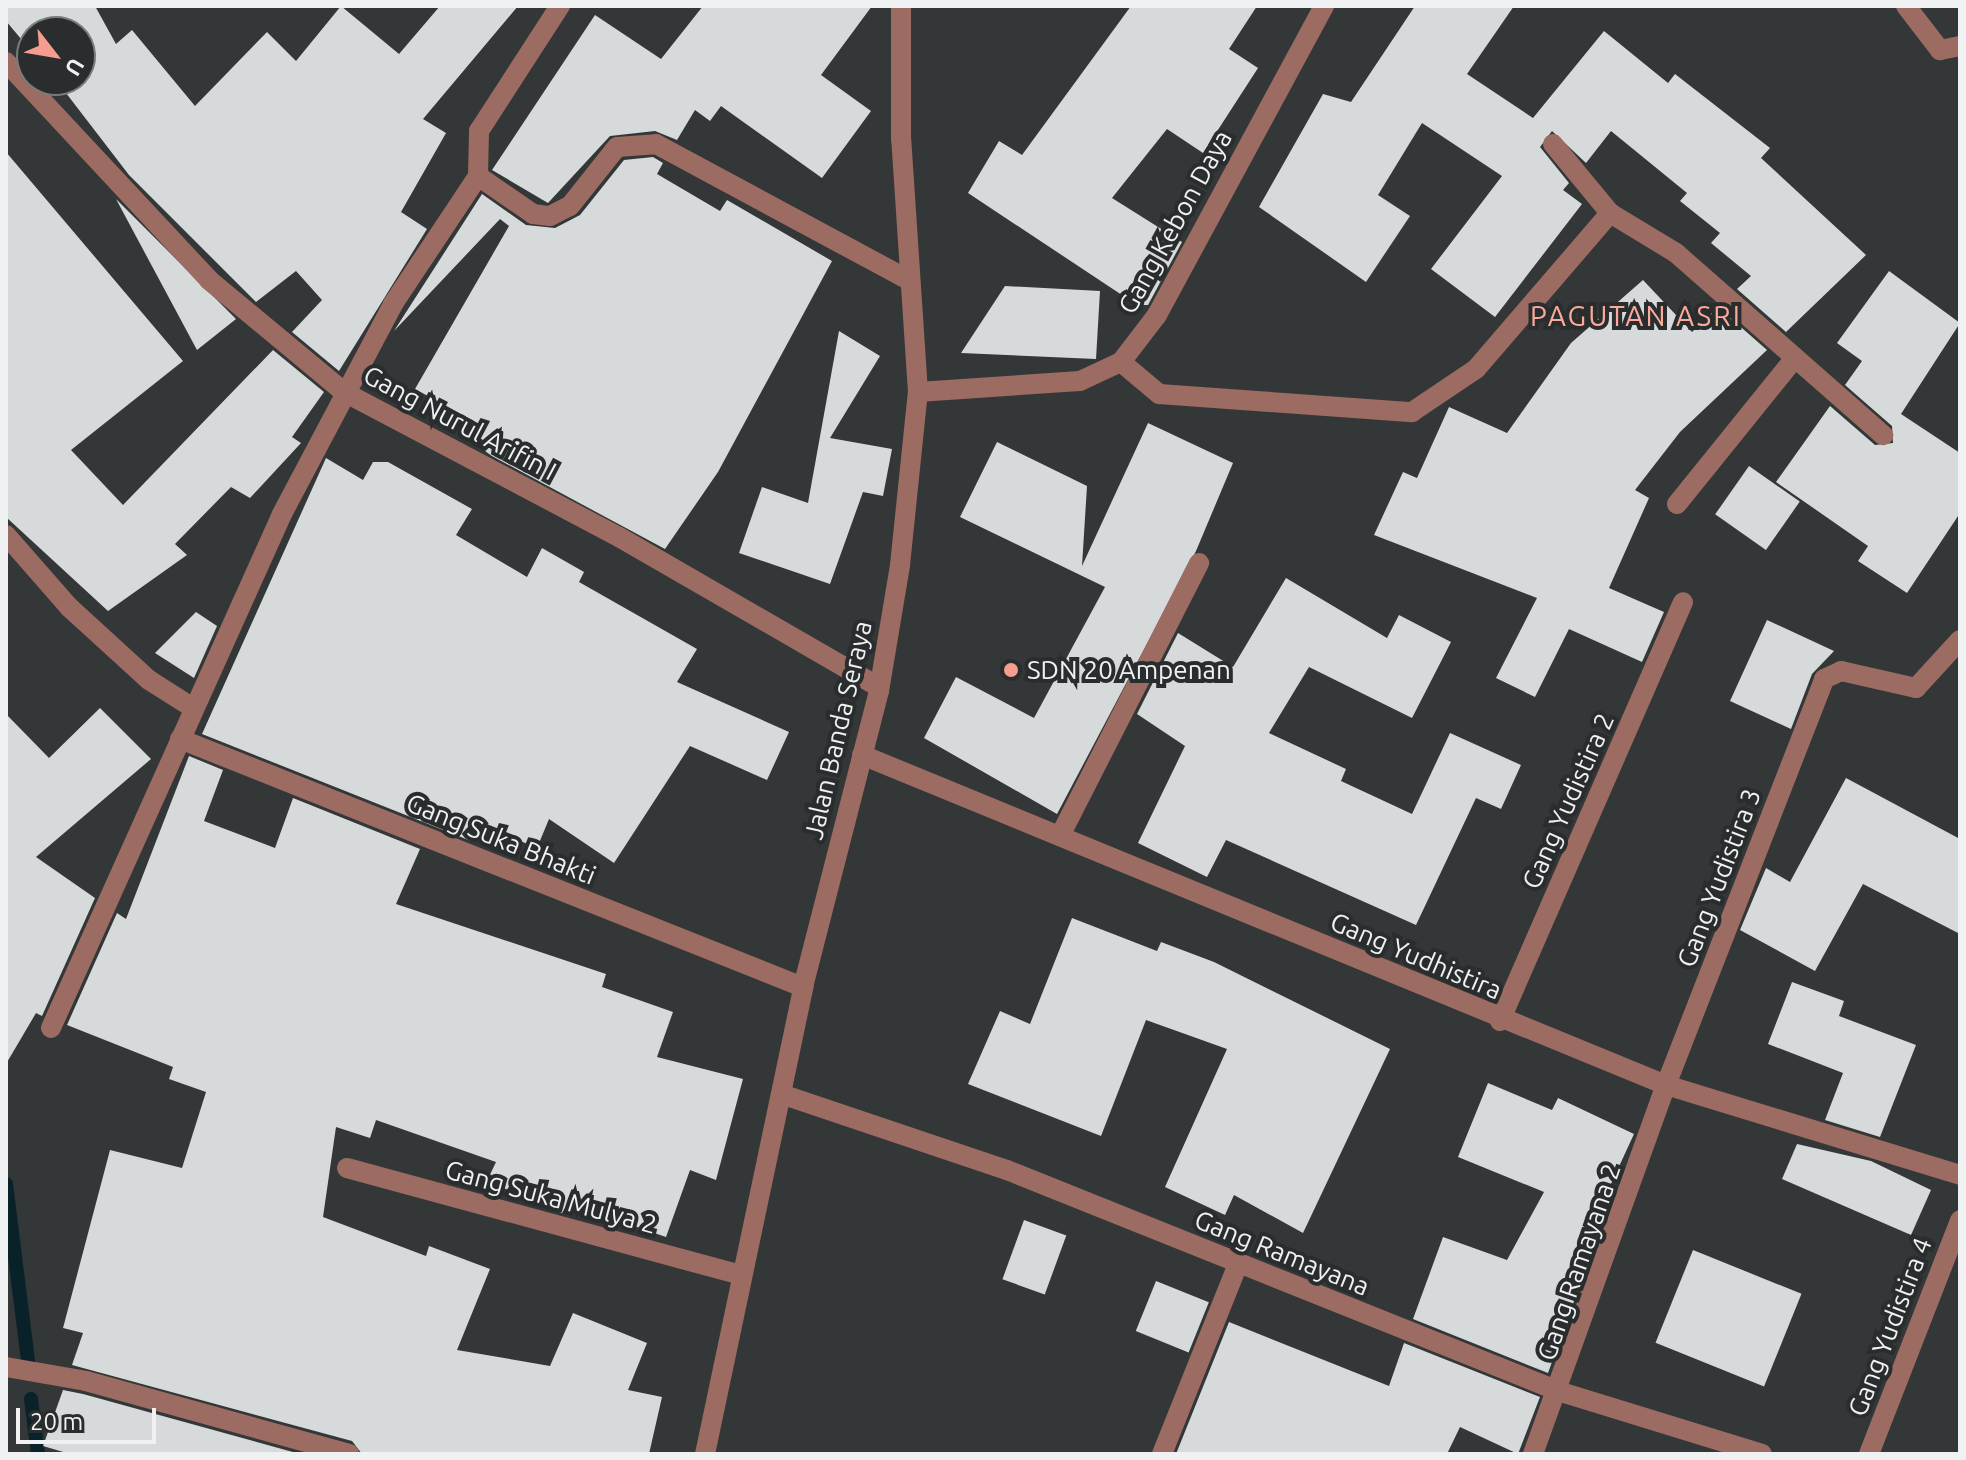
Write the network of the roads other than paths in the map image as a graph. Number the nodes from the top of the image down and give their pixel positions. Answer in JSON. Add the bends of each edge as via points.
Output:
{"nodes":[{"id":1,"x":560,"y":6,"type":"edge"},
{"id":2,"x":901,"y":6,"type":"edge"},
{"id":3,"x":1324,"y":6,"type":"edge"},
{"id":4,"x":1906,"y":6,"type":"edge"},
{"id":5,"x":1960,"y":46,"type":"edge"},
{"id":6,"x":6,"y":62,"type":"edge"},
{"id":7,"x":1553,"y":144,"type":"dead end"},
{"id":8,"x":478,"y":176,"type":"junction"},
{"id":9,"x":1610,"y":213,"type":"junction"},
{"id":10,"x":909,"y":280,"type":"junction"},
{"id":11,"x":1795,"y":358,"type":"junction"},
{"id":12,"x":1121,"y":362,"type":"junction"},
{"id":13,"x":344,"y":392,"type":"junction"},
{"id":14,"x":918,"y":392,"type":"junction"},
{"id":15,"x":1883,"y":435,"type":"dead end"},
{"id":16,"x":1677,"y":504,"type":"dead end"},
{"id":17,"x":6,"y":535,"type":"edge"},
{"id":18,"x":1199,"y":563,"type":"dead end"},
{"id":19,"x":1683,"y":602,"type":"dead end"},
{"id":20,"x":1960,"y":640,"type":"edge"},
{"id":21,"x":879,"y":687,"type":"junction"},
{"id":22,"x":193,"y":708,"type":"junction"},
{"id":23,"x":180,"y":739,"type":"junction"},
{"id":24,"x":862,"y":755,"type":"junction"},
{"id":25,"x":1062,"y":832,"type":"junction"},
{"id":26,"x":803,"y":987,"type":"junction"},
{"id":27,"x":1500,"y":1021,"type":"junction"},
{"id":28,"x":51,"y":1028,"type":"dead end"},
{"id":29,"x":1666,"y":1085,"type":"junction"},
{"id":30,"x":784,"y":1095,"type":"junction"},
{"id":31,"x":347,"y":1168,"type":"dead end"},
{"id":32,"x":1960,"y":1175,"type":"edge"},
{"id":33,"x":1960,"y":1220,"type":"edge"},
{"id":34,"x":1238,"y":1264,"type":"junction"},
{"id":35,"x":741,"y":1275,"type":"junction"},
{"id":36,"x":6,"y":1367,"type":"edge"},
{"id":37,"x":1561,"y":1392,"type":"junction"},
{"id":38,"x":302,"y":1447,"type":"edge"},
{"id":39,"x":349,"y":1454,"type":"edge"},
{"id":40,"x":705,"y":1454,"type":"edge"},
{"id":41,"x":1162,"y":1454,"type":"edge"},
{"id":42,"x":1533,"y":1454,"type":"edge"},
{"id":43,"x":1762,"y":1454,"type":"edge"},
{"id":44,"x":1869,"y":1454,"type":"edge"}],
"edges":[{"from":1,"to":8,"type":"street","via":[[475,138]]},
{"from":2,"to":10,"type":"street","name":"Jalan Banda Seraya"},
{"from":3,"to":12,"type":"street","name":"Gang Kebon Daya","via":[[1157,315]]},
{"from":4,"to":5,"type":"street","via":[[1940,50]]},
{"from":6,"to":13,"type":"street","name":"Gang Nurul Arifin I","via":[[209,280]]},
{"from":7,"to":9,"type":"street"},
{"from":8,"to":10,"type":"street","via":[[533,214],[550,216],[570,206],[617,147],[656,144]]},
{"from":8,"to":13,"type":"street"},
{"from":9,"to":11,"type":"street","via":[[1676,253]]},
{"from":9,"to":12,"type":"street","via":[[1476,369],[1412,412],[1159,394]]},
{"from":10,"to":14,"type":"street","name":"Jalan Banda Seraya"},
{"from":11,"to":15,"type":"street"},
{"from":11,"to":16,"type":"street"},
{"from":12,"to":14,"type":"street","name":"Gang Kebon Daya","via":[[1080,381]]},
{"from":13,"to":21,"type":"street","name":"Gang Nurul Arifin I","via":[[619,537]]},
{"from":13,"to":22,"type":"street"},
{"from":14,"to":21,"type":"street","name":"Jalan Banda Seraya"},
{"from":17,"to":22,"type":"street","via":[[69,607],[149,680]]},
{"from":18,"to":25,"type":"street"},
{"from":19,"to":27,"type":"street","name":"Gang Yudistira 2"},
{"from":20,"to":29,"type":"street","name":"Gang Yudistira 3","via":[[1916,688],[1841,671],[1820,689]]},
{"from":21,"to":24,"type":"street","name":"Jalan Banda Seraya"},
{"from":22,"to":23,"type":"street"},
{"from":23,"to":26,"type":"street","name":"Gang Suka Bhakti"},
{"from":23,"to":28,"type":"street"},
{"from":24,"to":25,"type":"street","name":"Gang Yudhistira"},
{"from":24,"to":26,"type":"street","name":"Jalan Banda Seraya"},
{"from":25,"to":27,"type":"street","name":"Gang Yudhistira"},
{"from":26,"to":30,"type":"street","name":"Jalan Banda Seraya"},
{"from":27,"to":29,"type":"street","name":"Gang Yudhistira"},
{"from":29,"to":32,"type":"street","name":"Gang Yudhistira"},
{"from":29,"to":37,"type":"street","name":"Gang Ramayana 2"},
{"from":30,"to":34,"type":"street","name":"Gang Ramayana","via":[[1007,1170]]},
{"from":30,"to":35,"type":"street","name":"Jalan Banda Seraya"},
{"from":31,"to":35,"type":"street","name":"Gang Suka Mulya 2"},
{"from":33,"to":44,"type":"street","name":"Gang Yudistira 4"},
{"from":34,"to":37,"type":"street","name":"Gang Ramayana"},
{"from":34,"to":41,"type":"street"},
{"from":35,"to":40,"type":"street","name":"Jalan Banda Seraya"},
{"from":36,"to":38,"type":"street"},
{"from":37,"to":42,"type":"street","name":"Gang Ramayana 2"},
{"from":37,"to":43,"type":"street","name":"Gang Ramayana"},
{"from":38,"to":39,"type":"street"}]}
